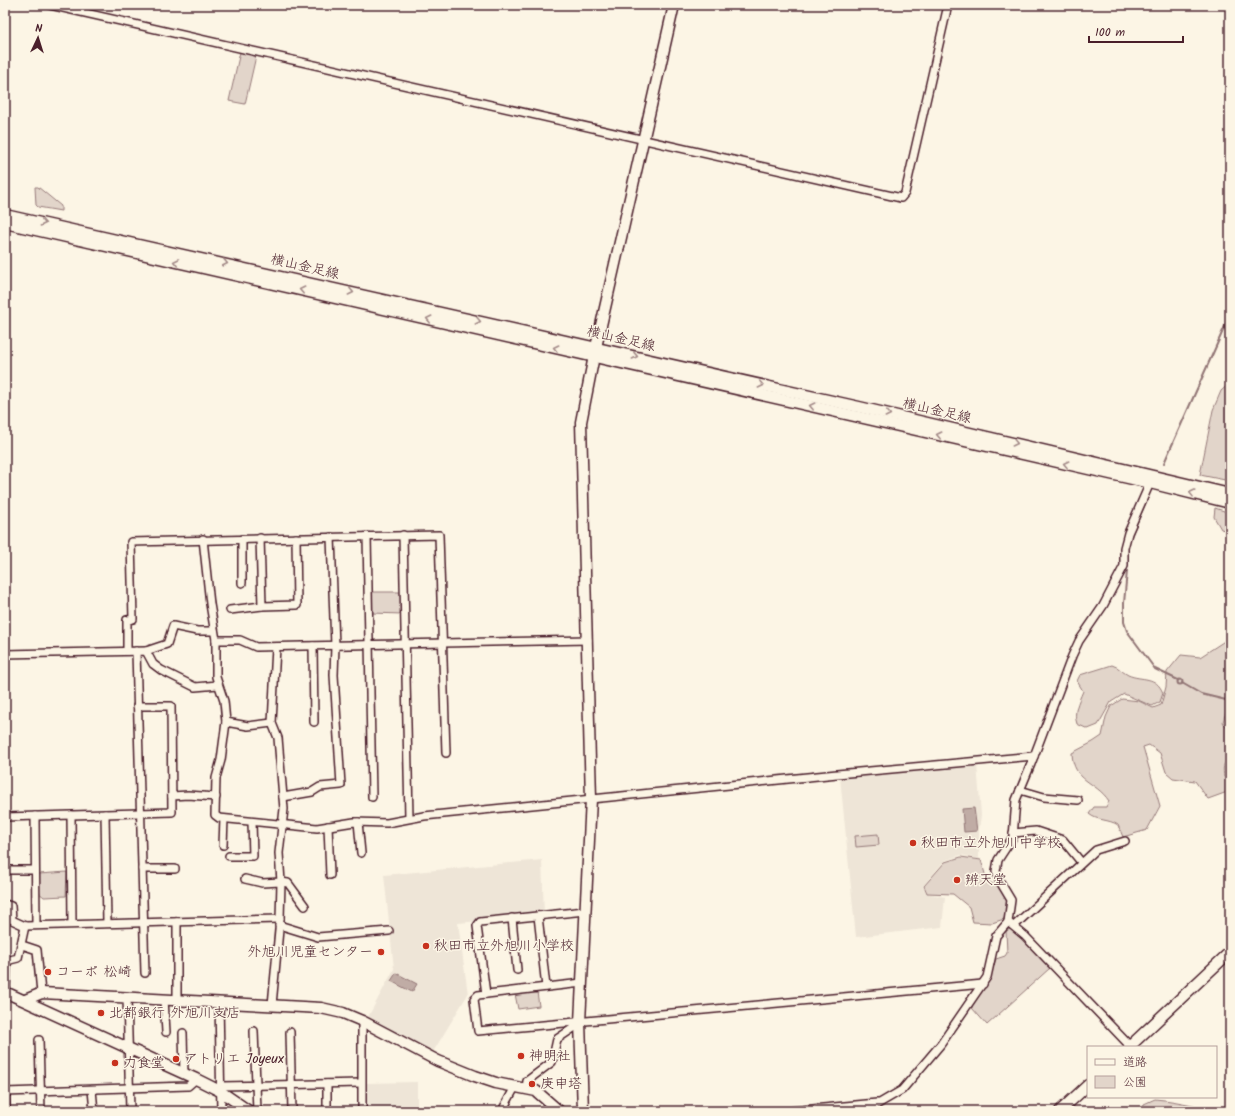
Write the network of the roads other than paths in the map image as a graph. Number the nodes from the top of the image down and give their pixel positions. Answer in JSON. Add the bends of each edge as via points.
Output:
{"nodes":[{"id":1,"x":50,"y":5,"type":"edge"},
{"id":2,"x":674,"y":5,"type":"edge"},
{"id":3,"x":948,"y":5,"type":"edge"},
{"id":4,"x":644,"y":139,"type":"junction"},
{"id":5,"x":5,"y":215,"type":"edge"},
{"id":6,"x":5,"y":223,"type":"edge"},
{"id":7,"x":595,"y":352,"type":"junction"},
{"id":8,"x":1150,"y":483,"type":"junction"},
{"id":9,"x":1230,"y":494,"type":"edge"},
{"id":10,"x":1230,"y":503,"type":"edge"},
{"id":11,"x":402,"y":535,"type":"junction"},
{"id":12,"x":367,"y":536,"type":"junction"},
{"id":13,"x":331,"y":537,"type":"junction"},
{"id":14,"x":260,"y":538,"type":"junction"},
{"id":15,"x":296,"y":538,"type":"junction"},
{"id":16,"x":203,"y":539,"type":"junction"},
{"id":17,"x":242,"y":539,"type":"junction"},
{"id":18,"x":242,"y":583,"type":"dead end"},
{"id":19,"x":262,"y":606,"type":"junction"},
{"id":20,"x":230,"y":610,"type":"dead end"},
{"id":21,"x":214,"y":631,"type":"junction"},
{"id":22,"x":216,"y":640,"type":"junction"},
{"id":23,"x":588,"y":640,"type":"junction"},
{"id":24,"x":405,"y":643,"type":"junction"},
{"id":25,"x":442,"y":643,"type":"junction"},
{"id":26,"x":370,"y":644,"type":"junction"},
{"id":27,"x":313,"y":646,"type":"junction"},
{"id":28,"x":335,"y":646,"type":"junction"},
{"id":29,"x":276,"y":647,"type":"junction"},
{"id":30,"x":127,"y":651,"type":"junction"},
{"id":31,"x":136,"y":651,"type":"junction"},
{"id":32,"x":146,"y":651,"type":"junction"},
{"id":33,"x":5,"y":654,"type":"edge"},
{"id":34,"x":218,"y":685,"type":"junction"},
{"id":35,"x":138,"y":706,"type":"junction"},
{"id":36,"x":226,"y":722,"type":"junction"},
{"id":37,"x":314,"y":722,"type":"dead end"},
{"id":38,"x":272,"y":723,"type":"junction"},
{"id":39,"x":446,"y":753,"type":"dead end"},
{"id":40,"x":1034,"y":756,"type":"junction"},
{"id":41,"x":1020,"y":790,"type":"junction"},
{"id":42,"x":172,"y":796,"type":"junction"},
{"id":43,"x":216,"y":797,"type":"junction"},
{"id":44,"x":283,"y":797,"type":"junction"},
{"id":45,"x":372,"y":797,"type":"dead end"},
{"id":46,"x":591,"y":799,"type":"junction"},
{"id":47,"x":1078,"y":800,"type":"dead end"},
{"id":48,"x":140,"y":813,"type":"junction"},
{"id":49,"x":105,"y":814,"type":"junction"},
{"id":50,"x":71,"y":815,"type":"junction"},
{"id":51,"x":35,"y":816,"type":"junction"},
{"id":52,"x":5,"y":817,"type":"edge"},
{"id":53,"x":409,"y":818,"type":"junction"},
{"id":54,"x":224,"y":819,"type":"junction"},
{"id":55,"x":252,"y":822,"type":"junction"},
{"id":56,"x":358,"y":822,"type":"junction"},
{"id":57,"x":282,"y":826,"type":"junction"},
{"id":58,"x":328,"y":826,"type":"junction"},
{"id":59,"x":1013,"y":833,"type":"junction"},
{"id":60,"x":1125,"y":841,"type":"dead end"},
{"id":61,"x":223,"y":845,"type":"dead end"},
{"id":62,"x":361,"y":853,"type":"dead end"},
{"id":63,"x":229,"y":856,"type":"dead end"},
{"id":64,"x":1081,"y":862,"type":"junction"},
{"id":65,"x":142,"y":869,"type":"junction"},
{"id":66,"x":175,"y":869,"type":"dead end"},
{"id":67,"x":5,"y":870,"type":"edge"},
{"id":68,"x":35,"y":870,"type":"junction"},
{"id":69,"x":330,"y":875,"type":"dead end"},
{"id":70,"x":245,"y":880,"type":"dead end"},
{"id":71,"x":281,"y":882,"type":"junction"},
{"id":72,"x":5,"y":904,"type":"edge"},
{"id":73,"x":305,"y":906,"type":"dead end"},
{"id":74,"x":585,"y":911,"type":"junction"},
{"id":75,"x":538,"y":916,"type":"junction"},
{"id":76,"x":512,"y":918,"type":"junction"},
{"id":77,"x":143,"y":922,"type":"junction"},
{"id":78,"x":177,"y":922,"type":"junction"},
{"id":79,"x":280,"y":922,"type":"junction"},
{"id":80,"x":107,"y":923,"type":"junction"},
{"id":81,"x":72,"y":924,"type":"junction"},
{"id":82,"x":1011,"y":924,"type":"junction"},
{"id":83,"x":36,"y":925,"type":"junction"},
{"id":84,"x":25,"y":926,"type":"junction"},
{"id":85,"x":389,"y":931,"type":"dead end"},
{"id":86,"x":22,"y":945,"type":"junction"},
{"id":87,"x":1230,"y":952,"type":"edge"},
{"id":88,"x":517,"y":970,"type":"dead end"},
{"id":89,"x":145,"y":973,"type":"dead end"},
{"id":90,"x":582,"y":983,"type":"junction"},
{"id":91,"x":983,"y":984,"type":"junction"},
{"id":92,"x":546,"y":987,"type":"junction"},
{"id":93,"x":5,"y":992,"type":"edge"},
{"id":94,"x":41,"y":993,"type":"junction"},
{"id":95,"x":486,"y":994,"type":"junction"},
{"id":96,"x":127,"y":997,"type":"junction"},
{"id":97,"x":25,"y":1000,"type":"junction"},
{"id":98,"x":164,"y":1000,"type":"junction"},
{"id":99,"x":177,"y":1000,"type":"junction"},
{"id":100,"x":219,"y":1002,"type":"junction"},
{"id":101,"x":272,"y":1005,"type":"junction"},
{"id":102,"x":362,"y":1021,"type":"junction"},
{"id":103,"x":580,"y":1024,"type":"junction"},
{"id":104,"x":254,"y":1031,"type":"dead end"},
{"id":105,"x":166,"y":1032,"type":"dead end"},
{"id":106,"x":290,"y":1032,"type":"dead end"},
{"id":107,"x":183,"y":1033,"type":"dead end"},
{"id":108,"x":39,"y":1040,"type":"dead end"},
{"id":109,"x":1129,"y":1046,"type":"edge"},
{"id":110,"x":127,"y":1048,"type":"junction"},
{"id":111,"x":184,"y":1074,"type":"junction"},
{"id":112,"x":196,"y":1079,"type":"junction"},
{"id":113,"x":362,"y":1083,"type":"junction"},
{"id":114,"x":327,"y":1084,"type":"junction"},
{"id":115,"x":256,"y":1086,"type":"junction"},
{"id":116,"x":292,"y":1086,"type":"junction"},
{"id":117,"x":1087,"y":1086,"type":"edge"},
{"id":118,"x":515,"y":1087,"type":"junction"},
{"id":119,"x":526,"y":1088,"type":"junction"},
{"id":120,"x":129,"y":1089,"type":"junction"},
{"id":121,"x":221,"y":1089,"type":"junction"},
{"id":122,"x":92,"y":1090,"type":"junction"},
{"id":123,"x":40,"y":1091,"type":"junction"},
{"id":124,"x":5,"y":1092,"type":"edge"},
{"id":125,"x":879,"y":1103,"type":"junction"},
{"id":126,"x":6,"y":1111,"type":"edge"},
{"id":127,"x":41,"y":1111,"type":"edge"},
{"id":128,"x":94,"y":1111,"type":"edge"},
{"id":129,"x":130,"y":1111,"type":"edge"},
{"id":130,"x":221,"y":1111,"type":"edge"},
{"id":131,"x":250,"y":1111,"type":"edge"},
{"id":132,"x":256,"y":1111,"type":"edge"},
{"id":133,"x":292,"y":1111,"type":"edge"},
{"id":134,"x":327,"y":1111,"type":"edge"},
{"id":135,"x":362,"y":1111,"type":"edge"},
{"id":136,"x":502,"y":1111,"type":"edge"},
{"id":137,"x":559,"y":1111,"type":"edge"},
{"id":138,"x":583,"y":1111,"type":"edge"},
{"id":139,"x":791,"y":1111,"type":"edge"},
{"id":140,"x":866,"y":1111,"type":"edge"},
{"id":141,"x":1060,"y":1111,"type":"edge"}],
"edges":[{"from":1,"to":4,"type":"street"},
{"from":2,"to":4,"type":"street"},
{"from":3,"to":4,"type":"street","via":[[905,193],[901,198]]},
{"from":4,"to":7,"type":"street"},
{"from":5,"to":7,"type":"street","name":"横山金足線","one_way":true},
{"from":7,"to":6,"type":"street","name":"横山金足線","one_way":true},
{"from":8,"to":7,"type":"street","name":"横山金足線","one_way":true},
{"from":7,"to":9,"type":"street","name":"横山金足線","one_way":true},
{"from":7,"to":23,"type":"street","via":[[581,422]]},
{"from":10,"to":8,"type":"street","name":"横山金足線","one_way":true},
{"from":8,"to":40,"type":"street","via":[[1128,533],[1124,548],[1124,566],[1103,606],[1079,641]]},
{"from":11,"to":12,"type":"street"},
{"from":11,"to":24,"type":"street"},
{"from":11,"to":25,"type":"street","via":[[439,534]]},
{"from":12,"to":13,"type":"street"},
{"from":12,"to":26,"type":"street"},
{"from":13,"to":15,"type":"street"},
{"from":13,"to":28,"type":"street"},
{"from":14,"to":15,"type":"street"},
{"from":14,"to":17,"type":"street"},
{"from":14,"to":19,"type":"street"},
{"from":15,"to":19,"type":"street","via":[[297,606]]},
{"from":16,"to":17,"type":"street"},
{"from":16,"to":21,"type":"street"},
{"from":16,"to":30,"type":"street","via":[[132,542],[133,619],[126,620]]},
{"from":17,"to":18,"type":"street"},
{"from":19,"to":20,"type":"street"},
{"from":21,"to":22,"type":"street"},
{"from":21,"to":32,"type":"street","via":[[197,631],[173,626],[167,644]]},
{"from":22,"to":29,"type":"street","via":[[240,640],[256,647]]},
{"from":22,"to":34,"type":"street"},
{"from":23,"to":25,"type":"street"},
{"from":23,"to":46,"type":"street"},
{"from":24,"to":25,"type":"street"},
{"from":24,"to":26,"type":"street"},
{"from":24,"to":53,"type":"street"},
{"from":25,"to":39,"type":"street"},
{"from":26,"to":28,"type":"street"},
{"from":26,"to":45,"type":"street"},
{"from":27,"to":28,"type":"street"},
{"from":27,"to":29,"type":"street"},
{"from":27,"to":37,"type":"street"},
{"from":28,"to":44,"type":"street","via":[[334,675],[341,785],[320,787],[312,792]]},
{"from":29,"to":38,"type":"street"},
{"from":30,"to":31,"type":"street"},
{"from":30,"to":33,"type":"street"},
{"from":31,"to":32,"type":"street"},
{"from":31,"to":35,"type":"street"},
{"from":32,"to":34,"type":"street","via":[[153,664],[160,670],[195,687]]},
{"from":34,"to":36,"type":"street","via":[[224,701]]},
{"from":35,"to":42,"type":"street","via":[[171,706]]},
{"from":35,"to":48,"type":"street"},
{"from":36,"to":38,"type":"street","via":[[248,726]]},
{"from":36,"to":43,"type":"street","via":[[216,778]]},
{"from":38,"to":44,"type":"street","via":[[278,738]]},
{"from":40,"to":41,"type":"street"},
{"from":40,"to":46,"type":"street"},
{"from":41,"to":47,"type":"street","via":[[1044,797]]},
{"from":41,"to":59,"type":"street","via":[[1016,800]]},
{"from":42,"to":43,"type":"street"},
{"from":42,"to":48,"type":"street","via":[[172,812]]},
{"from":43,"to":54,"type":"street","via":[[215,815]]},
{"from":44,"to":57,"type":"street"},
{"from":46,"to":53,"type":"street"},
{"from":46,"to":74,"type":"street"},
{"from":48,"to":49,"type":"street"},
{"from":48,"to":65,"type":"street"},
{"from":49,"to":50,"type":"street"},
{"from":49,"to":80,"type":"street"},
{"from":50,"to":51,"type":"street"},
{"from":50,"to":81,"type":"street"},
{"from":51,"to":52,"type":"street"},
{"from":51,"to":68,"type":"street"},
{"from":53,"to":56,"type":"street","via":[[387,823]]},
{"from":54,"to":55,"type":"street"},
{"from":54,"to":61,"type":"street"},
{"from":55,"to":57,"type":"street"},
{"from":55,"to":63,"type":"street","via":[[253,856]]},
{"from":56,"to":58,"type":"street"},
{"from":56,"to":62,"type":"street"},
{"from":57,"to":58,"type":"street"},
{"from":57,"to":71,"type":"street","via":[[279,853]]},
{"from":58,"to":69,"type":"street"},
{"from":59,"to":64,"type":"street","via":[[1036,831],[1063,840]]},
{"from":59,"to":82,"type":"street","via":[[998,860],[996,871],[998,880],[1011,900]]},
{"from":60,"to":64,"type":"street","via":[[1096,850]]},
{"from":64,"to":82,"type":"street"},
{"from":65,"to":66,"type":"street"},
{"from":65,"to":77,"type":"street"},
{"from":67,"to":68,"type":"street"},
{"from":68,"to":83,"type":"street"},
{"from":70,"to":71,"type":"street","via":[[262,883]]},
{"from":71,"to":73,"type":"street","via":[[288,883]]},
{"from":71,"to":79,"type":"street"},
{"from":72,"to":84,"type":"street","via":[[12,906],[12,920]]},
{"from":74,"to":75,"type":"street"},
{"from":74,"to":90,"type":"street"},
{"from":75,"to":76,"type":"street"},
{"from":75,"to":92,"type":"street"},
{"from":76,"to":88,"type":"street"},
{"from":76,"to":95,"type":"street","via":[[480,922],[477,926]]},
{"from":77,"to":78,"type":"street"},
{"from":77,"to":80,"type":"street"},
{"from":77,"to":89,"type":"street"},
{"from":78,"to":79,"type":"street"},
{"from":78,"to":99,"type":"street"},
{"from":79,"to":85,"type":"street","via":[[318,937]]},
{"from":79,"to":101,"type":"street"},
{"from":80,"to":81,"type":"street"},
{"from":81,"to":83,"type":"street"},
{"from":82,"to":91,"type":"street","via":[[996,936]]},
{"from":82,"to":109,"type":"street"},
{"from":83,"to":84,"type":"street"},
{"from":84,"to":86,"type":"street"},
{"from":86,"to":93,"type":"street","via":[[18,958],[7,963]]},
{"from":86,"to":94,"type":"street","via":[[37,950]]},
{"from":87,"to":109,"type":"street"},
{"from":90,"to":92,"type":"street"},
{"from":90,"to":103,"type":"street"},
{"from":91,"to":103,"type":"street"},
{"from":91,"to":125,"type":"street","via":[[941,1044],[902,1090]]},
{"from":92,"to":95,"type":"street"},
{"from":93,"to":97,"type":"street"},
{"from":94,"to":96,"type":"street"},
{"from":94,"to":97,"type":"street"},
{"from":95,"to":103,"type":"street","via":[[478,995],[474,999],[478,1031]]},
{"from":96,"to":98,"type":"street"},
{"from":96,"to":110,"type":"street"},
{"from":97,"to":110,"type":"street"},
{"from":98,"to":99,"type":"street"},
{"from":98,"to":105,"type":"street"},
{"from":99,"to":100,"type":"street"},
{"from":100,"to":101,"type":"street"},
{"from":100,"to":121,"type":"street"},
{"from":101,"to":102,"type":"street","via":[[320,1008],[343,1013]]},
{"from":102,"to":113,"type":"street"},
{"from":102,"to":118,"type":"street","via":[[438,1061],[496,1084]]},
{"from":103,"to":119,"type":"street","via":[[557,1039],[552,1062],[527,1081]]},
{"from":103,"to":138,"type":"street"},
{"from":104,"to":115,"type":"street"},
{"from":106,"to":116,"type":"street"},
{"from":107,"to":111,"type":"street"},
{"from":108,"to":123,"type":"street"},
{"from":110,"to":111,"type":"street"},
{"from":110,"to":120,"type":"street"},
{"from":111,"to":112,"type":"street"},
{"from":112,"to":120,"type":"street","via":[[188,1086]]},
{"from":112,"to":121,"type":"street"},
{"from":113,"to":114,"type":"street"},
{"from":113,"to":135,"type":"street"},
{"from":114,"to":116,"type":"street"},
{"from":114,"to":134,"type":"street"},
{"from":115,"to":116,"type":"street"},
{"from":115,"to":121,"type":"street"},
{"from":115,"to":132,"type":"street"},
{"from":116,"to":133,"type":"street"},
{"from":117,"to":141,"type":"street"},
{"from":118,"to":119,"type":"street"},
{"from":118,"to":136,"type":"street"},
{"from":119,"to":137,"type":"street","via":[[542,1094]]},
{"from":120,"to":122,"type":"street"},
{"from":120,"to":129,"type":"street"},
{"from":121,"to":130,"type":"street"},
{"from":121,"to":131,"type":"street"},
{"from":122,"to":123,"type":"street"},
{"from":122,"to":128,"type":"street"},
{"from":123,"to":124,"type":"street"},
{"from":123,"to":127,"type":"street"},
{"from":124,"to":126,"type":"street"},
{"from":125,"to":139,"type":"street"},
{"from":125,"to":140,"type":"street"}]}
